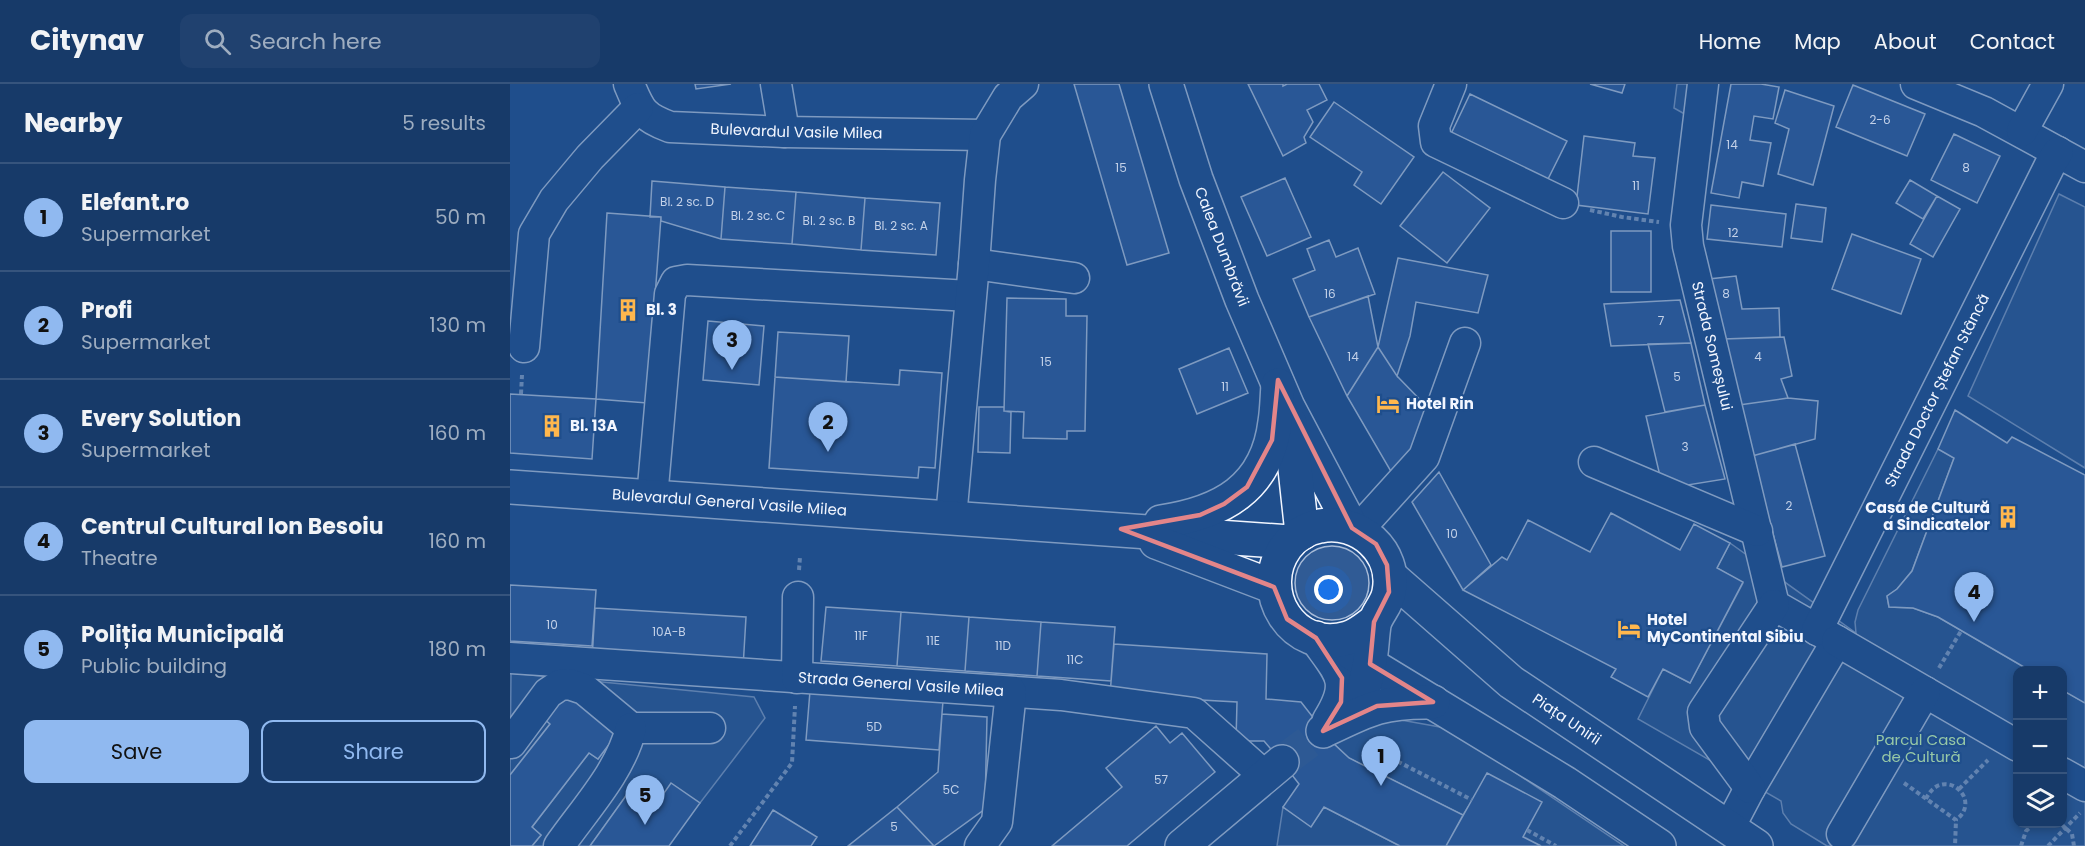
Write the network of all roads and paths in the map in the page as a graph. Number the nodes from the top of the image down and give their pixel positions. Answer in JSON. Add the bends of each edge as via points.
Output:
{"nodes":[{"id":1,"x":776,"y":84,"type":"edge"},
{"id":2,"x":1023,"y":84,"type":"edge"},
{"id":3,"x":1166,"y":84,"type":"edge"},
{"id":4,"x":1451,"y":84,"type":"edge"},
{"id":5,"x":1703,"y":84,"type":"edge"},
{"id":6,"x":1916,"y":84,"type":"edge"},
{"id":7,"x":2048,"y":84,"type":"edge"},
{"id":8,"x":634,"y":96,"type":"edge"},
{"id":9,"x":2022,"y":131,"type":"junction"},
{"id":10,"x":784,"y":132,"type":"junction"},
{"id":11,"x":986,"y":135,"type":"junction"},
{"id":12,"x":2058,"y":152,"type":"junction"},
{"id":13,"x":2085,"y":167,"type":"edge"},
{"id":14,"x":1563,"y":203,"type":"dead end"},
{"id":15,"x":1622,"y":218,"type":"dead end"},
{"id":16,"x":1686,"y":225,"type":"junction"},
{"id":17,"x":974,"y":264,"type":"junction"},
{"id":18,"x":1074,"y":278,"type":"dead end"},
{"id":19,"x":970,"y":296,"type":"junction"},
{"id":20,"x":1465,"y":343,"type":"dead end"},
{"id":21,"x":524,"y":347,"type":"dead end"},
{"id":22,"x":1283,"y":394,"type":"junction"},
{"id":23,"x":1594,"y":462,"type":"dead end"},
{"id":24,"x":510,"y":487,"type":"edge"},
{"id":25,"x":652,"y":498,"type":"junction"},
{"id":26,"x":951,"y":518,"type":"junction"},
{"id":27,"x":1120,"y":529,"type":"junction"},
{"id":28,"x":1355,"y":529,"type":"junction"},
{"id":29,"x":1756,"y":531,"type":"junction"},
{"id":30,"x":1296,"y":537,"type":"junction"},
{"id":31,"x":1390,"y":576,"type":"junction"},
{"id":32,"x":1274,"y":587,"type":"junction"},
{"id":33,"x":798,"y":597,"type":"dead end"},
{"id":34,"x":1774,"y":605,"type":"junction"},
{"id":35,"x":1374,"y":622,"type":"junction"},
{"id":36,"x":1961,"y":631,"type":"dead end"},
{"id":37,"x":1827,"y":635,"type":"junction"},
{"id":38,"x":1323,"y":639,"type":"junction"},
{"id":39,"x":510,"y":658,"type":"edge"},
{"id":40,"x":1370,"y":664,"type":"junction"},
{"id":41,"x":797,"y":678,"type":"junction"},
{"id":42,"x":1011,"y":692,"type":"junction"},
{"id":43,"x":1925,"y":692,"type":"junction"},
{"id":44,"x":1433,"y":702,"type":"junction"},
{"id":45,"x":1367,"y":723,"type":"junction"},
{"id":46,"x":631,"y":728,"type":"junction"},
{"id":47,"x":710,"y":728,"type":"dead end"},
{"id":48,"x":511,"y":743,"type":"edge"},
{"id":49,"x":2012,"y":743,"type":"edge"},
{"id":50,"x":1882,"y":766,"type":"junction"},
{"id":51,"x":1274,"y":769,"type":"joint"},
{"id":52,"x":2064,"y":774,"type":"edge"},
{"id":53,"x":2085,"y":786,"type":"edge"},
{"id":54,"x":1750,"y":788,"type":"junction"},
{"id":55,"x":1959,"y":789,"type":"junction"},
{"id":56,"x":1926,"y":799,"type":"junction"},
{"id":57,"x":1472,"y":800,"type":"dead end"},
{"id":58,"x":2085,"y":808,"type":"edge"},
{"id":59,"x":1956,"y":820,"type":"junction"},
{"id":60,"x":2067,"y":827,"type":"joint"},
{"id":61,"x":1729,"y":828,"type":"junction"},
{"id":62,"x":2029,"y":828,"type":"edge"},
{"id":63,"x":2066,"y":828,"type":"edge"},
{"id":64,"x":1527,"y":830,"type":"dead end"},
{"id":65,"x":1842,"y":834,"type":"dead end"},
{"id":66,"x":1198,"y":840,"type":"edge"},
{"id":67,"x":559,"y":846,"type":"edge"},
{"id":68,"x":729,"y":846,"type":"edge"},
{"id":69,"x":980,"y":846,"type":"edge"},
{"id":70,"x":1556,"y":846,"type":"edge"},
{"id":71,"x":1659,"y":846,"type":"edge"},
{"id":72,"x":1756,"y":846,"type":"edge"},
{"id":73,"x":1955,"y":846,"type":"edge"},
{"id":74,"x":2021,"y":846,"type":"edge"},
{"id":75,"x":2048,"y":846,"type":"edge"},
{"id":76,"x":2074,"y":846,"type":"edge"}],
"edges":[{"from":1,"to":10,"type":"street"},
{"from":2,"to":11,"type":"street","via":[[1008,97]]},
{"from":3,"to":22,"type":"main road","name":"Calea Dumbrăvii","via":[[1200,190]]},
{"from":4,"to":14,"type":"street","via":[[1434,126],[1436,142]]},
{"from":5,"to":16,"type":"street","name":"Strada Someșului"},
{"from":6,"to":9,"type":"street"},
{"from":7,"to":9,"type":"street"},
{"from":8,"to":10,"type":"street","name":"Bulevardul Vasile Milea","via":[[653,121],[670,126]]},
{"from":8,"to":21,"type":"street","via":[[554,200],[534,234]]},
{"from":9,"to":12,"type":"street"},
{"from":10,"to":11,"type":"street","name":"Bulevardul Vasile Milea"},
{"from":11,"to":17,"type":"street"},
{"from":12,"to":13,"type":"street"},
{"from":12,"to":37,"type":"street","name":"Strada Doctor Ștefan Stâncă","via":[[1944,372]]},
{"from":15,"to":16,"type":"path"},
{"from":16,"to":29,"type":"street","name":"Strada Someșului"},
{"from":17,"to":18,"type":"street"},
{"from":17,"to":19,"type":"street"},
{"from":19,"to":25,"type":"street","via":[[698,280],[676,282],[670,294]]},
{"from":19,"to":26,"type":"street"},
{"from":20,"to":28,"type":"street","via":[[1424,457]]},
{"from":22,"to":27,"type":"main road","via":[[1272,440],[1247,487],[1224,504],[1200,514]]},
{"from":22,"to":28,"type":"main road","name":"Calea Dumbrăvii"},
{"from":22,"to":30,"type":"main road","name":"Calea Dumbrăvii"},
{"from":23,"to":29,"type":"street"},
{"from":24,"to":25,"type":"main road","name":"Bulevardul General Vasile Milea"},
{"from":25,"to":26,"type":"main road","name":"Bulevardul General Vasile Milea"},
{"from":26,"to":27,"type":"main road","name":"Bulevardul General Vasile Milea"},
{"from":27,"to":30,"type":"main road","name":"Bulevardul General Vasile Milea"},
{"from":27,"to":32,"type":"main road","name":"Bulevardul General Vasile Milea"},
{"from":28,"to":30,"type":"main road","via":[[1335,524],[1318,526]]},
{"from":28,"to":31,"type":"main road","via":[[1376,544]]},
{"from":29,"to":34,"type":"street","name":"Strada Someșului"},
{"from":30,"to":32,"type":"main road","via":[[1277,563]]},
{"from":31,"to":35,"type":"main road","via":[[1384,608]]},
{"from":31,"to":61,"type":"main road","name":"Piața Unirii","via":[[1511,682]]},
{"from":32,"to":38,"type":"main road","via":[[1287,620],[1305,634]]},
{"from":33,"to":41,"type":"street"},
{"from":34,"to":37,"type":"street"},
{"from":34,"to":54,"type":"street","via":[[1703,712],[1705,727]]},
{"from":35,"to":38,"type":"main road","via":[[1347,639]]},
{"from":35,"to":40,"type":"main road"},
{"from":36,"to":43,"type":"path"},
{"from":37,"to":43,"type":"street"},
{"from":37,"to":54,"type":"street"},
{"from":38,"to":40,"type":"main road"},
{"from":38,"to":45,"type":"main road","via":[[1344,689],[1341,702],[1323,731]]},
{"from":39,"to":41,"type":"street","name":"Strada General Vasile Milea"},
{"from":40,"to":44,"type":"main road"},
{"from":40,"to":45,"type":"main road"},
{"from":41,"to":42,"type":"street","name":"Strada General Vasile Milea"},
{"from":41,"to":68,"type":"path","via":[[792,763]]},
{"from":42,"to":51,"type":"street","name":"Strada General Vasile Milea","via":[[1194,713]]},
{"from":42,"to":69,"type":"street","via":[[997,822]]},
{"from":43,"to":49,"type":"street"},
{"from":43,"to":50,"type":"street"},
{"from":44,"to":45,"type":"main road","via":[[1377,706]]},
{"from":44,"to":71,"type":"main road"},
{"from":45,"to":57,"type":"path","via":[[1393,759]]},
{"from":46,"to":47,"type":"street"},
{"from":46,"to":48,"type":"street","via":[[584,689],[560,685],[548,693]]},
{"from":46,"to":67,"type":"street","via":[[616,766]]},
{"from":49,"to":55,"type":"path"},
{"from":50,"to":56,"type":"path"},
{"from":50,"to":65,"type":"street"},
{"from":51,"to":66,"type":"main road"},
{"from":52,"to":53,"type":"street"},
{"from":54,"to":61,"type":"street"},
{"from":55,"to":56,"type":"path","via":[[1953,785],[1936,786]]},
{"from":55,"to":59,"type":"path","via":[[1965,803]]},
{"from":56,"to":59,"type":"path"},
{"from":58,"to":60,"type":"path"},
{"from":59,"to":73,"type":"path"},
{"from":60,"to":76,"type":"path"},
{"from":61,"to":72,"type":"main road","name":"Piața Unirii"},
{"from":62,"to":74,"type":"path"},
{"from":63,"to":75,"type":"path"},
{"from":64,"to":70,"type":"path"}]}
